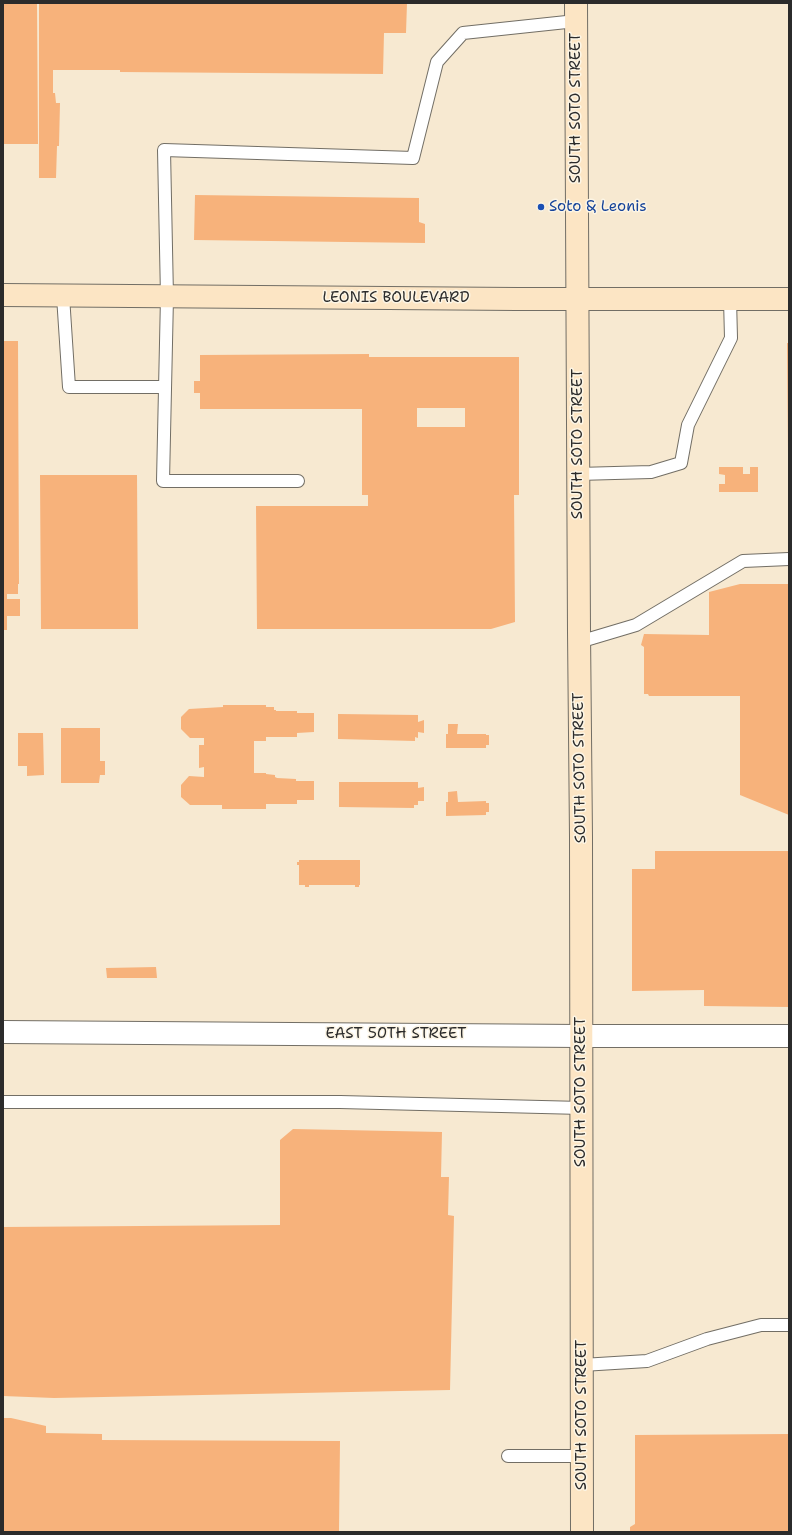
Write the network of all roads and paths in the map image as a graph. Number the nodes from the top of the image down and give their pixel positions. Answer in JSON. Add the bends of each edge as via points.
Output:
{"nodes":[{"id":1,"x":576,"y":12,"type":"edge"},
{"id":2,"x":3,"y":296,"type":"edge"},
{"id":3,"x":63,"y":296,"type":"junction"},
{"id":4,"x":167,"y":297,"type":"junction"},
{"id":5,"x":789,"y":298,"type":"edge"},
{"id":6,"x":577,"y":299,"type":"junction"},
{"id":7,"x":730,"y":299,"type":"junction"},
{"id":8,"x":165,"y":387,"type":"junction"},
{"id":9,"x":578,"y":474,"type":"junction"},
{"id":10,"x":298,"y":481,"type":"dead end"},
{"id":11,"x":789,"y":559,"type":"edge"},
{"id":12,"x":579,"y":642,"type":"junction"},
{"id":13,"x":3,"y":1032,"type":"edge"},
{"id":14,"x":581,"y":1036,"type":"junction"},
{"id":15,"x":789,"y":1036,"type":"edge"},
{"id":16,"x":3,"y":1102,"type":"edge"},
{"id":17,"x":582,"y":1108,"type":"junction"},
{"id":18,"x":789,"y":1325,"type":"edge"},
{"id":19,"x":582,"y":1365,"type":"junction"},
{"id":20,"x":508,"y":1456,"type":"dead end"},
{"id":21,"x":581,"y":1456,"type":"junction"},
{"id":22,"x":582,"y":1532,"type":"edge"}],
"edges":[{"from":1,"to":4,"type":"lane","via":[[463,34],[437,62],[414,158],[164,150]]},
{"from":1,"to":6,"type":"main road","name":"SOUTH SOTO STREET"},
{"from":2,"to":3,"type":"main road","name":"LEONIS BOULEVARD"},
{"from":3,"to":4,"type":"main road","name":"LEONIS BOULEVARD"},
{"from":3,"to":8,"type":"lane","via":[[69,387]]},
{"from":4,"to":6,"type":"main road","name":"LEONIS BOULEVARD"},
{"from":4,"to":8,"type":"lane"},
{"from":5,"to":7,"type":"main road","name":"LEONIS BOULEVARD"},
{"from":6,"to":7,"type":"main road","name":"LEONIS BOULEVARD"},
{"from":6,"to":9,"type":"main road","name":"SOUTH SOTO STREET"},
{"from":7,"to":9,"type":"lane","via":[[731,338],[688,424],[681,463],[652,472]]},
{"from":8,"to":10,"type":"lane","via":[[163,481]]},
{"from":9,"to":12,"type":"main road","name":"SOUTH SOTO STREET"},
{"from":11,"to":12,"type":"lane","via":[[743,561],[636,624]]},
{"from":12,"to":14,"type":"main road","name":"SOUTH SOTO STREET"},
{"from":13,"to":14,"type":"street","name":"EAST 50TH STREET"},
{"from":14,"to":15,"type":"street","name":"EAST 50TH STREET"},
{"from":14,"to":17,"type":"main road","name":"SOUTH SOTO STREET"},
{"from":16,"to":17,"type":"lane","via":[[340,1102]]},
{"from":17,"to":19,"type":"main road","name":"SOUTH SOTO STREET"},
{"from":18,"to":19,"type":"lane","via":[[761,1325],[707,1339],[647,1361]]},
{"from":19,"to":21,"type":"main road","name":"SOUTH SOTO STREET"},
{"from":20,"to":21,"type":"lane"},
{"from":21,"to":22,"type":"main road","name":"SOUTH SOTO STREET"}]}
